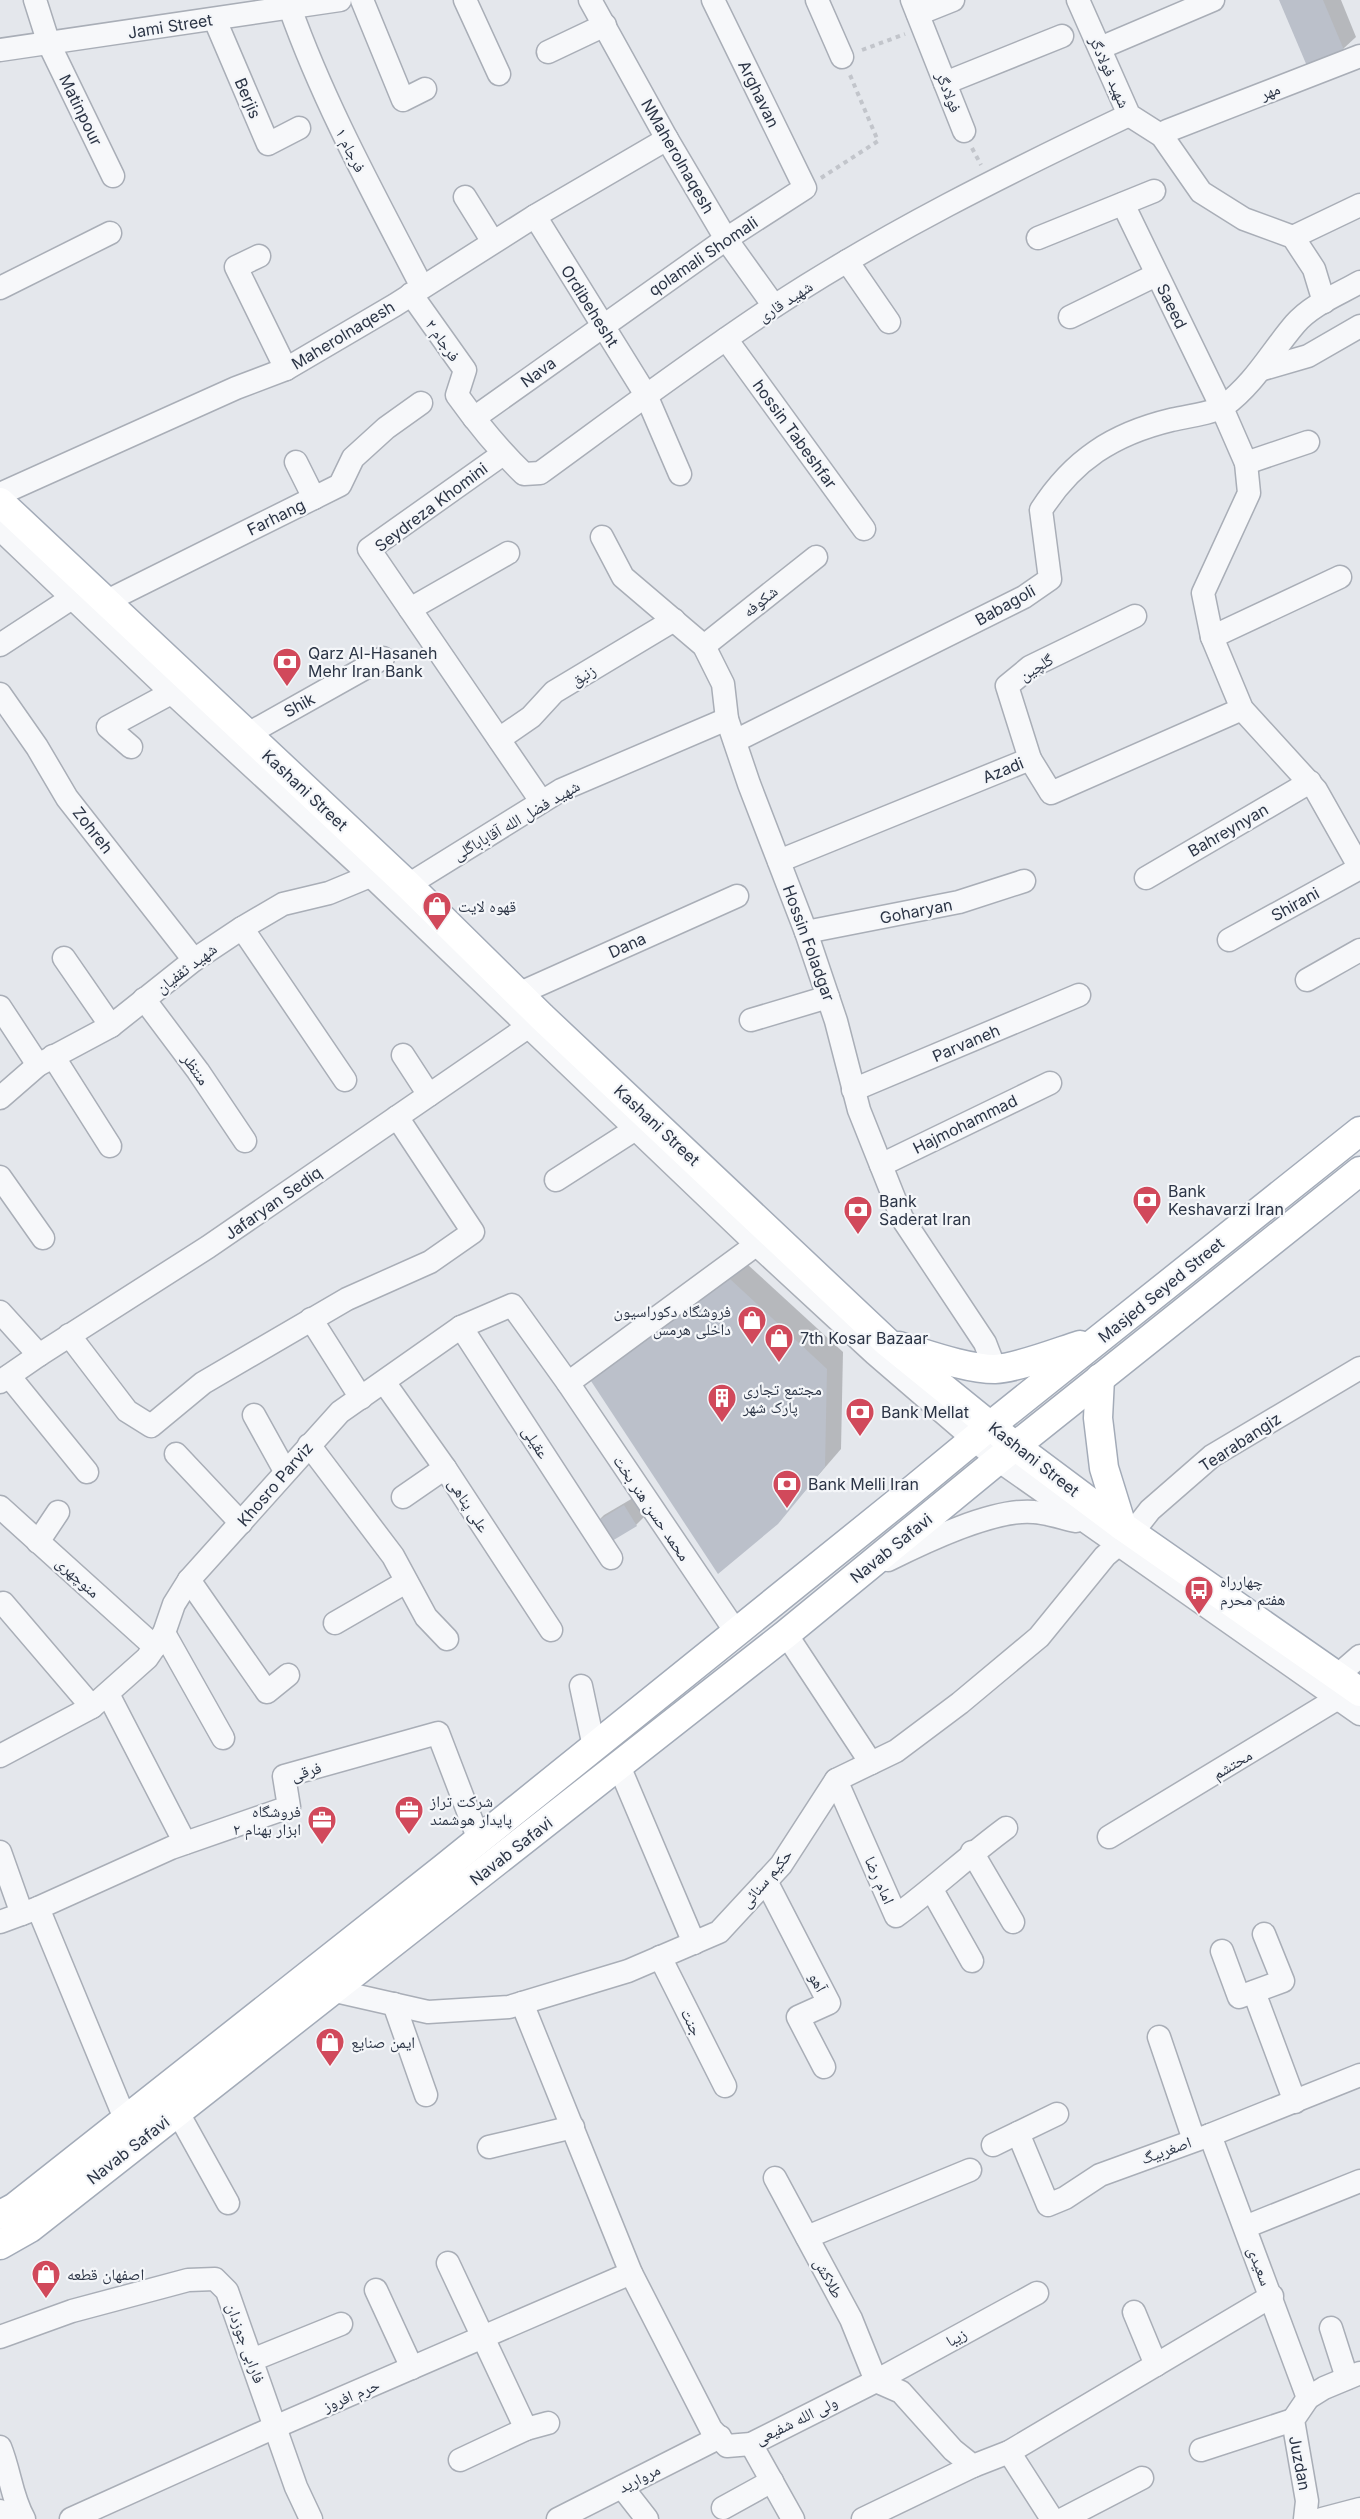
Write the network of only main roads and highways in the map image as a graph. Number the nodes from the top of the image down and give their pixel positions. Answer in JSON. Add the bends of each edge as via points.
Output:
{"nodes":[{"id":1,"x":0,"y":502,"type":"edge"},
{"id":2,"x":1360,"y":1131,"type":"edge"},
{"id":3,"x":1360,"y":1171,"type":"edge"},
{"id":4,"x":1100,"y":1339,"type":"junction"},
{"id":5,"x":888,"y":1343,"type":"junction"},
{"id":6,"x":1100,"y":1378,"type":"junction"},
{"id":7,"x":982,"y":1432,"type":"junction"},
{"id":8,"x":1006,"y":1453,"type":"junction"},
{"id":9,"x":1124,"y":1535,"type":"junction"},
{"id":10,"x":1350,"y":1694,"type":"edge"},
{"id":11,"x":0,"y":2215,"type":"edge"},
{"id":12,"x":0,"y":2245,"type":"edge"}],
"edges":[{"from":1,"to":5,"type":"main road","name":"Kashani Street","via":[[181,687],[246,735],[389,876],[518,994],[536,1022],[764,1239]]},
{"from":2,"to":4,"type":"main road","name":"Masjed Seyed Street"},
{"from":3,"to":6,"type":"main road","name":"Masjed Seyed Street"},
{"from":4,"to":5,"type":"main road","via":[[995,1369]]},
{"from":4,"to":7,"type":"main road","name":"Masjed Seyed Street"},
{"from":5,"to":7,"type":"main road","name":"Kashani Street"},
{"from":6,"to":8,"type":"main road","name":"Masjed Seyed Street"},
{"from":6,"to":9,"type":"main road","via":[[1098,1418],[1104,1468]]},
{"from":7,"to":8,"type":"main road","name":"Kashani Street"},
{"from":7,"to":11,"type":"main road","name":"Navab Safavi","via":[[479,1840],[126,2121]]},
{"from":8,"to":9,"type":"main road","name":"Kashani Street"},
{"from":8,"to":12,"type":"main road","name":"Navab Safavi","via":[[619,1766],[30,2228]]},
{"from":9,"to":10,"type":"main road","name":"Kashani Street"}]}
